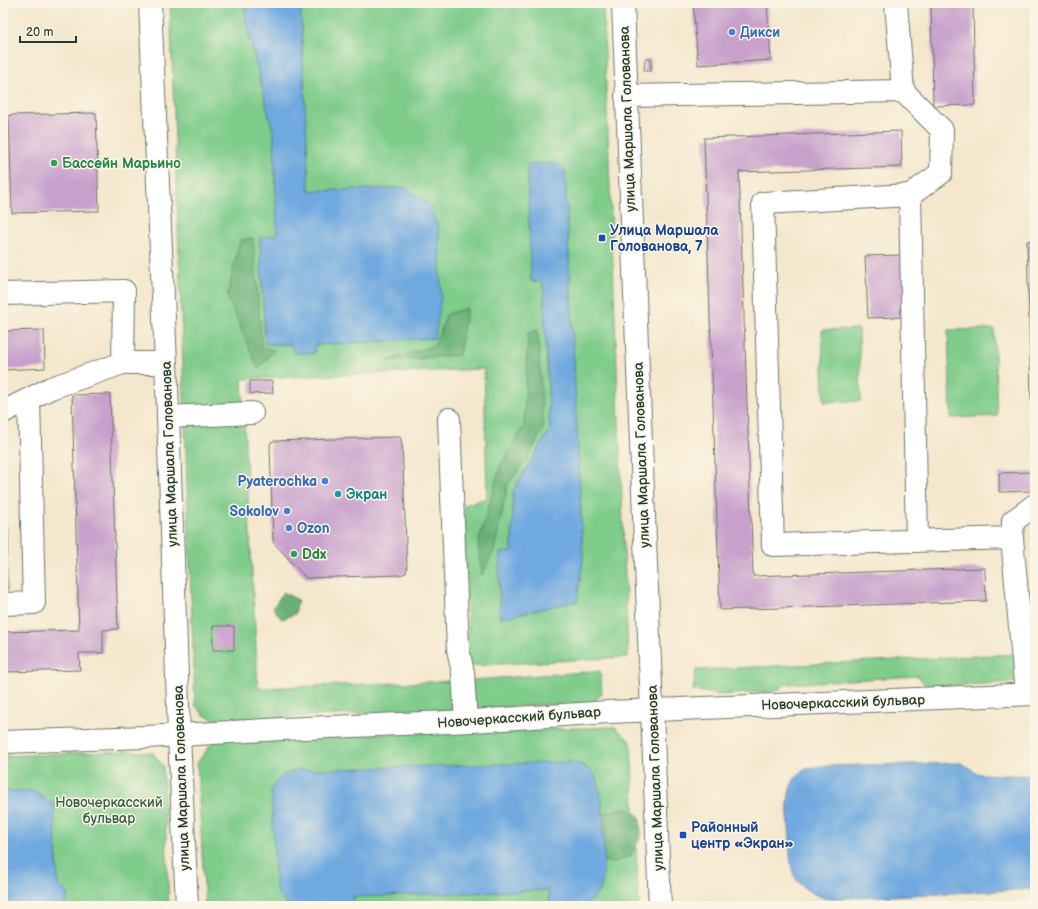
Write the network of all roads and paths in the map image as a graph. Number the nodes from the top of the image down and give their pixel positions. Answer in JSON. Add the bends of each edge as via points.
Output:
{"nodes":[{"id":1,"x":150,"y":3,"type":"edge"},
{"id":2,"x":623,"y":3,"type":"edge"},
{"id":3,"x":896,"y":3,"type":"edge"},
{"id":4,"x":903,"y":91,"type":"junction"},
{"id":5,"x":626,"y":96,"type":"junction"},
{"id":6,"x":910,"y":195,"type":"junction"},
{"id":7,"x":3,"y":294,"type":"edge"},
{"id":8,"x":123,"y":363,"type":"junction"},
{"id":9,"x":166,"y":363,"type":"junction"},
{"id":10,"x":29,"y":399,"type":"junction"},
{"id":11,"x":3,"y":412,"type":"edge"},
{"id":12,"x":252,"y":413,"type":"dead end"},
{"id":13,"x":168,"y":417,"type":"junction"},
{"id":14,"x":449,"y":419,"type":"dead end"},
{"id":15,"x":1035,"y":505,"type":"edge"},
{"id":16,"x":1012,"y":538,"type":"junction"},
{"id":17,"x":917,"y":541,"type":"junction"},
{"id":18,"x":3,"y":604,"type":"edge"},
{"id":19,"x":1031,"y":694,"type":"edge"},
{"id":20,"x":652,"y":710,"type":"junction"},
{"id":21,"x":466,"y":721,"type":"junction"},
{"id":22,"x":179,"y":735,"type":"junction"},
{"id":23,"x":3,"y":742,"type":"edge"},
{"id":24,"x":187,"y":906,"type":"edge"},
{"id":25,"x":660,"y":906,"type":"edge"}],
"edges":[{"from":1,"to":9,"type":"street","name":"улица Маршала Голованова"},
{"from":2,"to":5,"type":"street","name":"улица Маршала Голованова"},
{"from":3,"to":4,"type":"street"},
{"from":4,"to":5,"type":"street"},
{"from":4,"to":6,"type":"street","via":[[942,130],[941,173]]},
{"from":5,"to":20,"type":"street","name":"улица Маршала Голованова"},
{"from":6,"to":17,"type":"street"},
{"from":6,"to":17,"type":"street","via":[[763,203],[773,545]]},
{"from":7,"to":8,"type":"street","via":[[124,292]]},
{"from":8,"to":9,"type":"street"},
{"from":8,"to":10,"type":"street","via":[[51,388]]},
{"from":9,"to":13,"type":"street","name":"улица Маршала Голованова"},
{"from":10,"to":11,"type":"street"},
{"from":10,"to":18,"type":"street","via":[[34,603]]},
{"from":12,"to":13,"type":"street"},
{"from":13,"to":22,"type":"street","name":"улица Маршала Голованова"},
{"from":14,"to":21,"type":"street","via":[[458,649],[463,673]]},
{"from":15,"to":16,"type":"street","via":[[1013,521]]},
{"from":16,"to":17,"type":"street"},
{"from":16,"to":19,"type":"street"},
{"from":19,"to":20,"type":"street","name":"Новочеркасский бульвар"},
{"from":20,"to":21,"type":"street","name":"Новочеркасский бульвар"},
{"from":20,"to":25,"type":"street","name":"улица Маршала Голованова"},
{"from":21,"to":22,"type":"street","name":"Новочеркасский бульвар"},
{"from":22,"to":23,"type":"street","name":"Новочеркасский бульвар"},
{"from":22,"to":24,"type":"street","name":"улица Маршала Голованова"}]}
